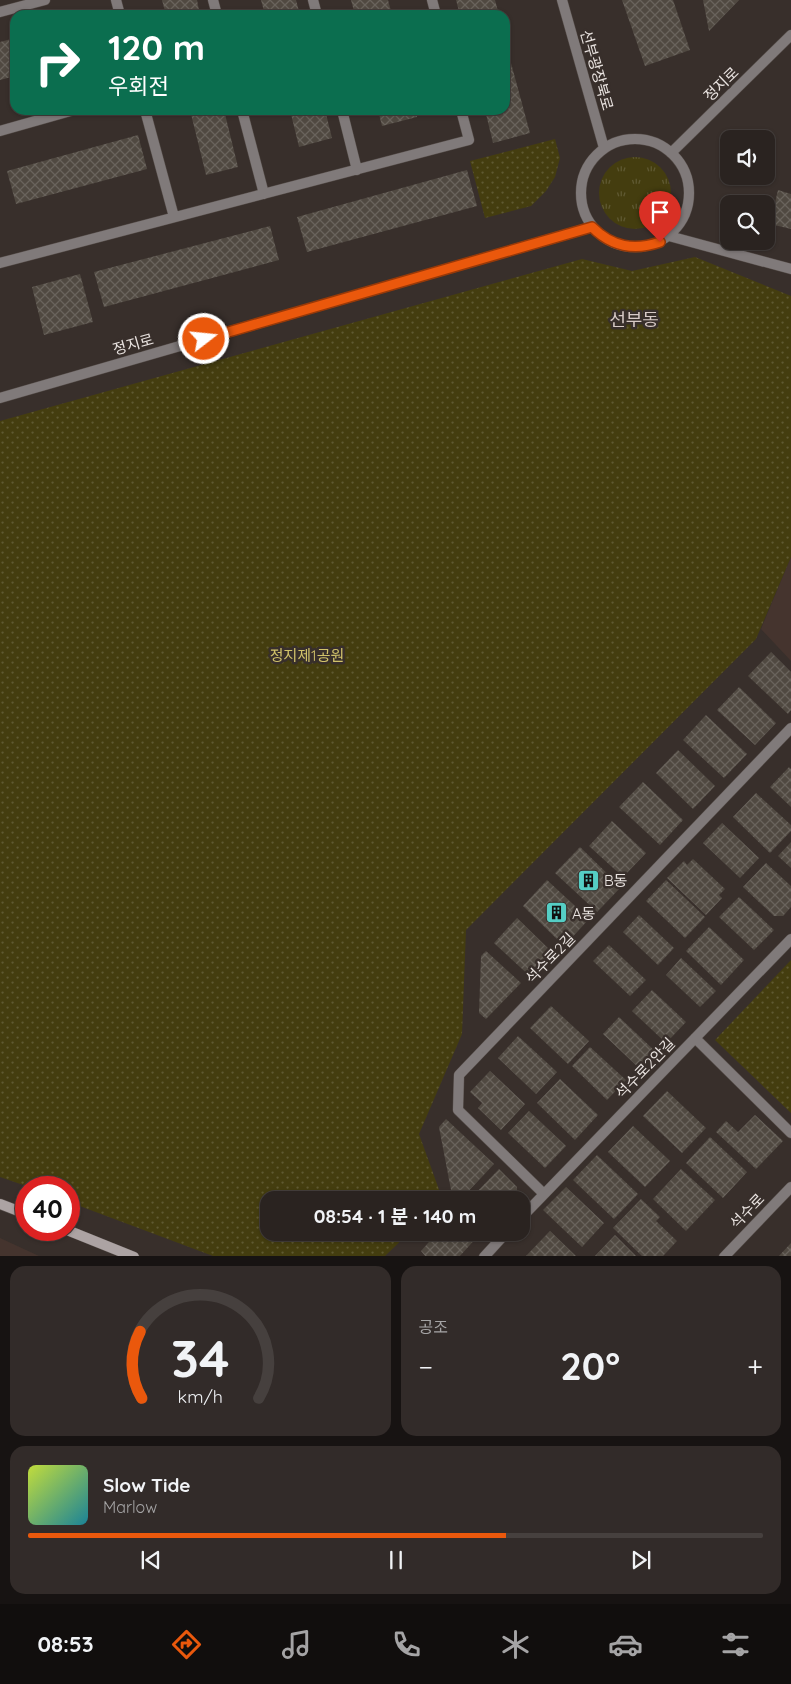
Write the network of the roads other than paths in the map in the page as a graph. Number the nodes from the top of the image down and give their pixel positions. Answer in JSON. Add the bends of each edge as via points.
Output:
{"nodes":[{"id":1,"x":45,"y":0,"type":"edge"},
{"id":2,"x":562,"y":0,"type":"edge"},
{"id":3,"x":0,"y":12,"type":"edge"},
{"id":4,"x":791,"y":36,"type":"edge"},
{"id":5,"x":56,"y":115,"type":"edge"},
{"id":6,"x":146,"y":115,"type":"edge"},
{"id":7,"x":243,"y":115,"type":"edge"},
{"id":8,"x":343,"y":115,"type":"edge"},
{"id":9,"x":462,"y":115,"type":"edge"},
{"id":10,"x":0,"y":131,"type":"edge"},
{"id":11,"x":604,"y":148,"type":"junction"},
{"id":12,"x":671,"y":153,"type":"junction"},
{"id":13,"x":357,"y":170,"type":"junction"},
{"id":14,"x":264,"y":194,"type":"junction"},
{"id":15,"x":174,"y":217,"type":"junction"},
{"id":16,"x":592,"y":227,"type":"junction"},
{"id":17,"x":669,"y":236,"type":"junction"},
{"id":18,"x":0,"y":263,"type":"edge"},
{"id":19,"x":791,"y":269,"type":"edge"},
{"id":20,"x":0,"y":398,"type":"edge"},
{"id":21,"x":791,"y":728,"type":"edge"},
{"id":22,"x":791,"y":939,"type":"edge"},
{"id":23,"x":695,"y":1038,"type":"junction"},
{"id":24,"x":791,"y":1133,"type":"edge"},
{"id":25,"x":791,"y":1187,"type":"edge"},
{"id":26,"x":544,"y":1194,"type":"junction"},
{"id":27,"x":0,"y":1204,"type":"edge"},
{"id":28,"x":530,"y":1209,"type":"edge"},
{"id":29,"x":15,"y":1210,"type":"edge"},
{"id":30,"x":80,"y":1235,"type":"edge"},
{"id":31,"x":498,"y":1241,"type":"edge"},
{"id":32,"x":134,"y":1256,"type":"edge"},
{"id":33,"x":484,"y":1256,"type":"edge"},
{"id":34,"x":724,"y":1256,"type":"edge"}],
"edges":[{"from":1,"to":3,"type":"street"},
{"from":2,"to":11,"type":"street","name":"선부광장북로"},
{"from":4,"to":12,"type":"street","name":"정지로"},
{"from":5,"to":10,"type":"street"},
{"from":6,"to":15,"type":"street"},
{"from":7,"to":14,"type":"street"},
{"from":8,"to":13,"type":"street"},
{"from":9,"to":13,"type":"street","via":[[469,140]]},
{"from":11,"to":12,"type":"street","via":[[635,138],[657,143]]},
{"from":11,"to":16,"type":"street","via":[[588,164],[581,185],[582,207]]},
{"from":12,"to":17,"type":"street","via":[[682,165],[689,197],[683,218]]},
{"from":13,"to":14,"type":"street"},
{"from":14,"to":15,"type":"street"},
{"from":15,"to":18,"type":"street"},
{"from":16,"to":17,"type":"street","via":[[609,240],[629,247],[650,245]]},
{"from":16,"to":20,"type":"street","name":"정지로"},
{"from":17,"to":19,"type":"street"},
{"from":21,"to":26,"type":"street","name":"석수로2길","via":[[458,1075],[458,1110]]},
{"from":22,"to":23,"type":"street","name":"석수로2안길"},
{"from":23,"to":24,"type":"street"},
{"from":23,"to":26,"type":"street","name":"석수로2안길"},
{"from":25,"to":34,"type":"street","name":"석수로"},
{"from":26,"to":28,"type":"street","name":"석수로2안길"},
{"from":27,"to":29,"type":"main road"},
{"from":30,"to":32,"type":"main road"},
{"from":31,"to":33,"type":"street"}]}
